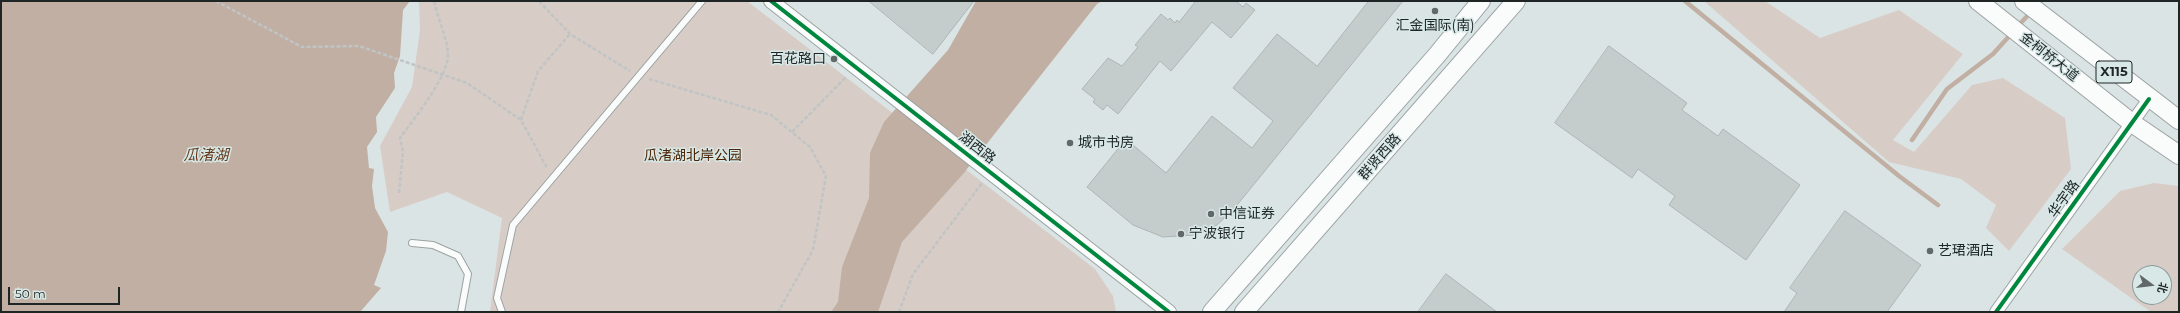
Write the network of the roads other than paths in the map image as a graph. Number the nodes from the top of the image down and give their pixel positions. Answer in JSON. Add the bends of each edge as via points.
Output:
{"nodes":[{"id":1,"x":702,"y":1,"type":"edge"},
{"id":2,"x":771,"y":1,"type":"edge"},
{"id":3,"x":1481,"y":1,"type":"edge"},
{"id":4,"x":1516,"y":1,"type":"edge"},
{"id":5,"x":1978,"y":1,"type":"edge"},
{"id":6,"x":2024,"y":1,"type":"edge"},
{"id":7,"x":2149,"y":99,"type":"junction"},
{"id":8,"x":2179,"y":120,"type":"edge"},
{"id":9,"x":2132,"y":123,"type":"junction"},
{"id":10,"x":2179,"y":155,"type":"edge"},
{"id":11,"x":412,"y":243,"type":"dead end"},
{"id":12,"x":461,"y":312,"type":"edge"},
{"id":13,"x":502,"y":312,"type":"edge"},
{"id":14,"x":1169,"y":312,"type":"edge"},
{"id":15,"x":1212,"y":312,"type":"edge"},
{"id":16,"x":1244,"y":312,"type":"edge"},
{"id":17,"x":1996,"y":312,"type":"edge"}],
"edges":[{"from":1,"to":13,"type":"lane","via":[[513,225],[497,298]]},
{"from":2,"to":14,"type":"street","name":"湖西路"},
{"from":3,"to":15,"type":"main road","name":"群贤西路","via":[[1437,55]]},
{"from":4,"to":16,"type":"main road","name":"群贤西路"},
{"from":5,"to":9,"type":"main road","name":"金柯桥大道","number":"X115"},
{"from":6,"to":7,"type":"main road","name":"金柯桥大道","number":"X115"},
{"from":7,"to":8,"type":"main road","name":"金柯桥大道","number":"X115"},
{"from":7,"to":9,"type":"street","name":"华宇路"},
{"from":9,"to":10,"type":"main road","name":"金柯桥大道","number":"X115"},
{"from":9,"to":17,"type":"street","name":"华宇路"},
{"from":11,"to":12,"type":"lane","via":[[433,245],[458,256],[468,274]]}]}
